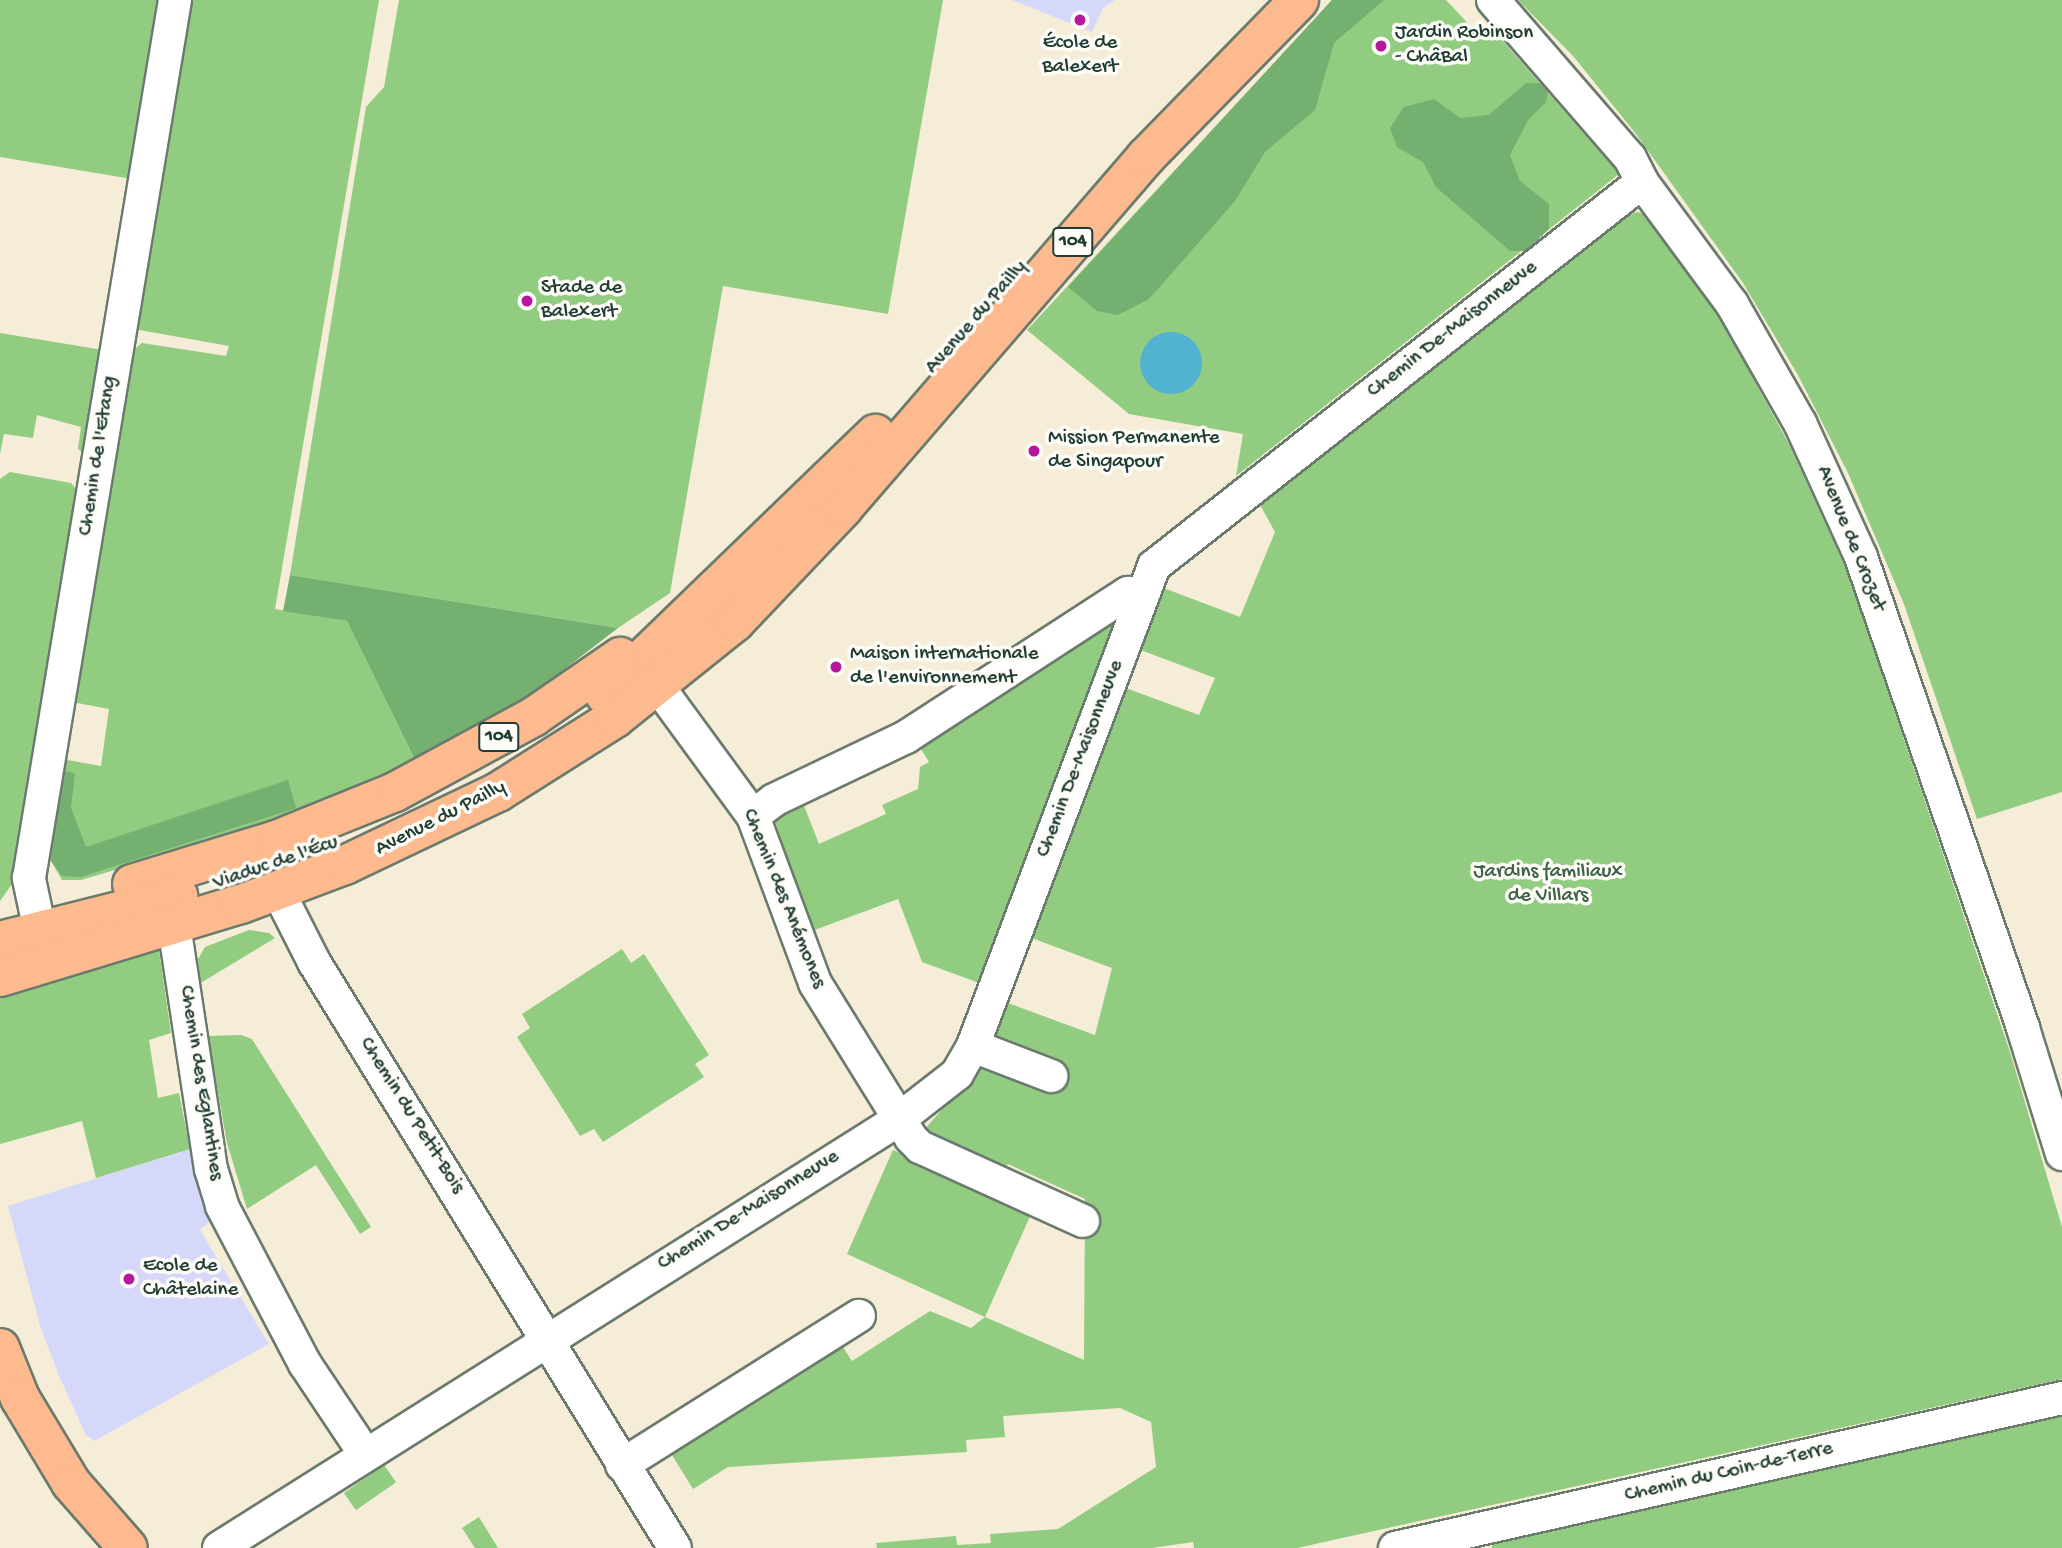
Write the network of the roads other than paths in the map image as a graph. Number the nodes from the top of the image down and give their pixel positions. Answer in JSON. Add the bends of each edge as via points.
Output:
{"nodes":[{"id":1,"x":175,"y":0,"type":"edge"},
{"id":2,"x":1269,"y":0,"type":"edge"},
{"id":3,"x":1299,"y":0,"type":"edge"},
{"id":4,"x":1493,"y":0,"type":"edge"},
{"id":5,"x":1642,"y":182,"type":"junction"},
{"id":6,"x":813,"y":539,"type":"junction"},
{"id":7,"x":768,"y":541,"type":"junction"},
{"id":8,"x":1143,"y":595,"type":"junction"},
{"id":9,"x":657,"y":685,"type":"junction"},
{"id":10,"x":605,"y":695,"type":"junction"},
{"id":11,"x":754,"y":816,"type":"junction"},
{"id":12,"x":278,"y":891,"type":"junction"},
{"id":13,"x":36,"y":912,"type":"junction"},
{"id":14,"x":0,"y":923,"type":"edge"},
{"id":15,"x":174,"y":925,"type":"junction"},
{"id":16,"x":0,"y":941,"type":"edge"},
{"id":17,"x":0,"y":977,"type":"edge"},
{"id":18,"x":973,"y":1046,"type":"junction"},
{"id":19,"x":1051,"y":1076,"type":"dead end"},
{"id":20,"x":898,"y":1120,"type":"junction"},
{"id":21,"x":2062,"y":1154,"type":"edge"},
{"id":22,"x":1083,"y":1221,"type":"dead end"},
{"id":23,"x":859,"y":1317,"type":"dead end"},
{"id":24,"x":546,"y":1339,"type":"junction"},
{"id":25,"x":0,"y":1348,"type":"edge"},
{"id":26,"x":2062,"y":1398,"type":"edge"},
{"id":27,"x":365,"y":1454,"type":"junction"},
{"id":28,"x":622,"y":1465,"type":"junction"},
{"id":29,"x":128,"y":1548,"type":"edge"},
{"id":30,"x":219,"y":1548,"type":"edge"},
{"id":31,"x":676,"y":1548,"type":"edge"},
{"id":32,"x":1395,"y":1548,"type":"edge"}],
"edges":[{"from":1,"to":13,"type":"street","name":"Chemin de l'Etang","via":[[29,878]]},
{"from":2,"to":7,"type":"main road","name":"Avenue du Pailly","number":"104","via":[[1094,181],[857,453]]},
{"from":3,"to":6,"type":"main road","name":"Avenue du Pailly","number":"104","via":[[1146,157]]},
{"from":4,"to":5,"type":"street","name":"Avenue de Crozet","via":[[1600,120]]},
{"from":5,"to":8,"type":"street","name":"Chemin De-Maisonneuve","via":[[1172,547],[1154,566]]},
{"from":5,"to":21,"type":"street","name":"Avenue de Crozet","via":[[1732,304],[1800,423],[1861,557],[2001,961]]},
{"from":6,"to":9,"type":"main road","name":"Avenue du Pailly","number":"104","via":[[735,622]]},
{"from":6,"to":10,"type":"main road","name":"Avenue du Pailly","number":"104","via":[[702,629]]},
{"from":7,"to":10,"type":"main road","name":"Avenue du Pailly","number":"104"},
{"from":7,"to":13,"type":"main road","name":"Avenue du Pailly","number":"104","via":[[598,674],[463,758],[323,823]]},
{"from":8,"to":11,"type":"street","via":[[1128,593],[906,737],[774,800]]},
{"from":8,"to":18,"type":"street","name":"Chemin De-Maisonneuve"},
{"from":9,"to":11,"type":"street","name":"Chemin des Anémones"},
{"from":9,"to":12,"type":"main road","name":"Avenue du Pailly","number":"104","via":[[498,792],[420,832]]},
{"from":10,"to":16,"type":"main road","name":"Viaduc de l'Écu","number":"104","via":[[478,775],[332,845],[222,884]]},
{"from":11,"to":20,"type":"street","name":"Chemin des Anémones","via":[[814,983]]},
{"from":12,"to":15,"type":"main road","name":"Avenue du Pailly","number":"104"},
{"from":12,"to":24,"type":"street","name":"Chemin du Petit-Bois","via":[[291,923]]},
{"from":13,"to":14,"type":"main road","name":"Avenue du Pailly","number":"104"},
{"from":15,"to":17,"type":"main road","name":"Avenue du Pailly","number":"104"},
{"from":15,"to":27,"type":"street","name":"Chemin des Eglantines","via":[[211,1169],[222,1206],[305,1364]]},
{"from":18,"to":19,"type":"street"},
{"from":18,"to":20,"type":"street","name":"Chemin De-Maisonneuve","via":[[957,1074]]},
{"from":20,"to":22,"type":"street","name":"Chemin des Anémones","via":[[920,1147]]},
{"from":20,"to":24,"type":"street","name":"Chemin De-Maisonneuve"},
{"from":23,"to":28,"type":"street"},
{"from":24,"to":27,"type":"street","name":"Chemin De-Maisonneuve"},
{"from":24,"to":28,"type":"street"},
{"from":25,"to":29,"type":"main road","via":[[20,1398],[71,1483]]},
{"from":26,"to":32,"type":"street","name":"Chemin du Coin-de-Terre"},
{"from":27,"to":30,"type":"street","name":"Chemin De-Maisonneuve"},
{"from":28,"to":31,"type":"street"}]}
